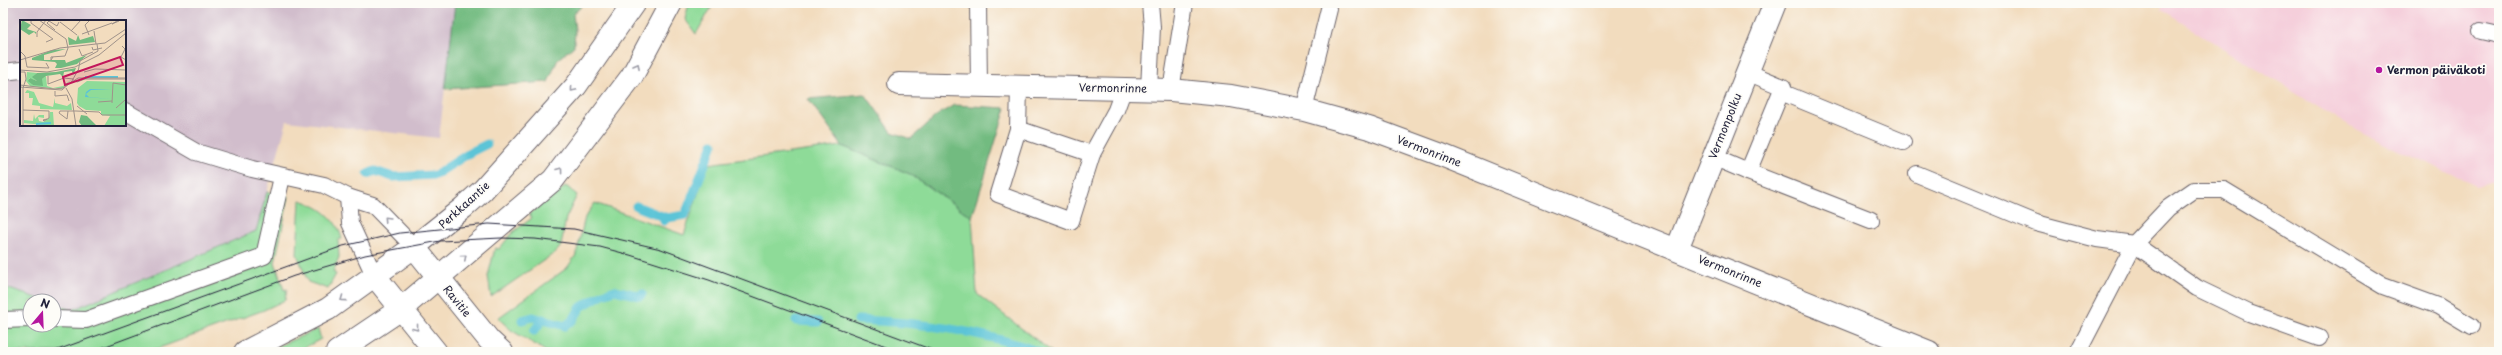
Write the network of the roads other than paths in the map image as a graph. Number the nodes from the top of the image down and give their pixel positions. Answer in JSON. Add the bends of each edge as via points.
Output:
{"nodes":[{"id":1,"x":634,"y":3,"type":"edge"},
{"id":2,"x":671,"y":3,"type":"edge"},
{"id":3,"x":978,"y":3,"type":"edge"},
{"id":4,"x":1150,"y":3,"type":"edge"},
{"id":5,"x":1185,"y":3,"type":"edge"},
{"id":6,"x":1775,"y":3,"type":"edge"},
{"id":7,"x":1330,"y":9,"type":"dead end"},
{"id":8,"x":2481,"y":31,"type":"dead end"},
{"id":9,"x":2499,"y":35,"type":"edge"},
{"id":10,"x":20,"y":70,"type":"edge"},
{"id":11,"x":3,"y":72,"type":"edge"},
{"id":12,"x":1747,"y":72,"type":"junction"},
{"id":13,"x":899,"y":84,"type":"dead end"},
{"id":14,"x":979,"y":86,"type":"junction"},
{"id":15,"x":1019,"y":87,"type":"junction"},
{"id":16,"x":1124,"y":88,"type":"junction"},
{"id":17,"x":1149,"y":89,"type":"junction"},
{"id":18,"x":1171,"y":90,"type":"junction"},
{"id":19,"x":1781,"y":92,"type":"junction"},
{"id":20,"x":1304,"y":110,"type":"junction"},
{"id":21,"x":126,"y":112,"type":"edge"},
{"id":22,"x":1018,"y":129,"type":"junction"},
{"id":23,"x":1903,"y":142,"type":"dead end"},
{"id":24,"x":1092,"y":154,"type":"junction"},
{"id":25,"x":1713,"y":157,"type":"junction"},
{"id":26,"x":1748,"y":172,"type":"junction"},
{"id":27,"x":1917,"y":174,"type":"dead end"},
{"id":28,"x":282,"y":177,"type":"junction"},
{"id":29,"x":348,"y":197,"type":"junction"},
{"id":30,"x":1870,"y":220,"type":"dead end"},
{"id":31,"x":2134,"y":244,"type":"junction"},
{"id":32,"x":414,"y":247,"type":"junction"},
{"id":33,"x":1677,"y":249,"type":"junction"},
{"id":34,"x":374,"y":276,"type":"junction"},
{"id":35,"x":440,"y":278,"type":"junction"},
{"id":36,"x":401,"y":309,"type":"junction"},
{"id":37,"x":22,"y":319,"type":"edge"},
{"id":38,"x":62,"y":319,"type":"edge"},
{"id":39,"x":3,"y":320,"type":"edge"},
{"id":40,"x":2471,"y":326,"type":"dead end"},
{"id":41,"x":2319,"y":338,"type":"dead end"},
{"id":42,"x":1893,"y":345,"type":"edge"},
{"id":43,"x":245,"y":352,"type":"edge"},
{"id":44,"x":337,"y":352,"type":"edge"},
{"id":45,"x":436,"y":352,"type":"edge"},
{"id":46,"x":502,"y":352,"type":"edge"},
{"id":47,"x":1929,"y":352,"type":"edge"},
{"id":48,"x":2078,"y":352,"type":"edge"}],
"edges":[{"from":1,"to":32,"type":"street","name":"Perkkaantie","one_way":true,"via":[[576,86],[483,190]]},
{"from":35,"to":2,"type":"street","one_way":true,"via":[[553,180],[632,76]]},
{"from":3,"to":14,"type":"lane"},
{"from":4,"to":17,"type":"lane","via":[[1152,27]]},
{"from":5,"to":18,"type":"lane"},
{"from":6,"to":12,"type":"street","name":"Vermonpolku"},
{"from":7,"to":20,"type":"lane"},
{"from":8,"to":9,"type":"lane"},
{"from":10,"to":11,"type":"lane"},
{"from":12,"to":19,"type":"lane","via":[[1783,87]]},
{"from":12,"to":25,"type":"street","name":"Vermonpolku"},
{"from":13,"to":14,"type":"street","name":"Vermonrinne"},
{"from":14,"to":15,"type":"street","name":"Vermonrinne"},
{"from":15,"to":16,"type":"street","name":"Vermonrinne"},
{"from":15,"to":22,"type":"lane"},
{"from":16,"to":17,"type":"street","name":"Vermonrinne"},
{"from":16,"to":24,"type":"lane","via":[[1116,110]]},
{"from":17,"to":18,"type":"street","name":"Vermonrinne"},
{"from":18,"to":20,"type":"street","name":"Vermonrinne","via":[[1232,96]]},
{"from":19,"to":23,"type":"lane"},
{"from":19,"to":26,"type":"lane"},
{"from":20,"to":33,"type":"street","name":"Vermonrinne","via":[[1400,139]]},
{"from":21,"to":28,"type":"lane","via":[[196,152]]},
{"from":22,"to":24,"type":"lane"},
{"from":22,"to":24,"type":"lane","via":[[998,194],[1071,221]]},
{"from":25,"to":26,"type":"lane"},
{"from":25,"to":33,"type":"street","name":"Vermonpolku"},
{"from":26,"to":30,"type":"lane"},
{"from":27,"to":31,"type":"lane","via":[[2036,223],[2097,239]]},
{"from":28,"to":29,"type":"lane","via":[[324,185]]},
{"from":28,"to":38,"type":"lane","via":[[264,256],[86,320]]},
{"from":32,"to":29,"type":"lane","one_way":true,"via":[[373,205]]},
{"from":29,"to":34,"type":"lane","via":[[350,223]]},
{"from":31,"to":40,"type":"lane","via":[[2168,208],[2194,190],[2224,190],[2382,286],[2438,306]]},
{"from":31,"to":41,"type":"lane","via":[[2197,288],[2249,313]]},
{"from":31,"to":48,"type":"lane"},
{"from":32,"to":34,"type":"street","name":"Perkkaantie"},
{"from":32,"to":35,"type":"street","name":"Ravitie"},
{"from":33,"to":42,"type":"street","name":"Vermonrinne"},
{"from":34,"to":36,"type":"street"},
{"from":34,"to":43,"type":"street","name":"Perkkaantie","one_way":true,"via":[[328,309]]},
{"from":35,"to":36,"type":"street"},
{"from":35,"to":46,"type":"street","name":"Ravitie","via":[[489,340]]},
{"from":36,"to":44,"type":"street"},
{"from":36,"to":45,"type":"street","one_way":true},
{"from":37,"to":39,"type":"lane"},
{"from":42,"to":47,"type":"street","name":"Vermonrinne"}]}
